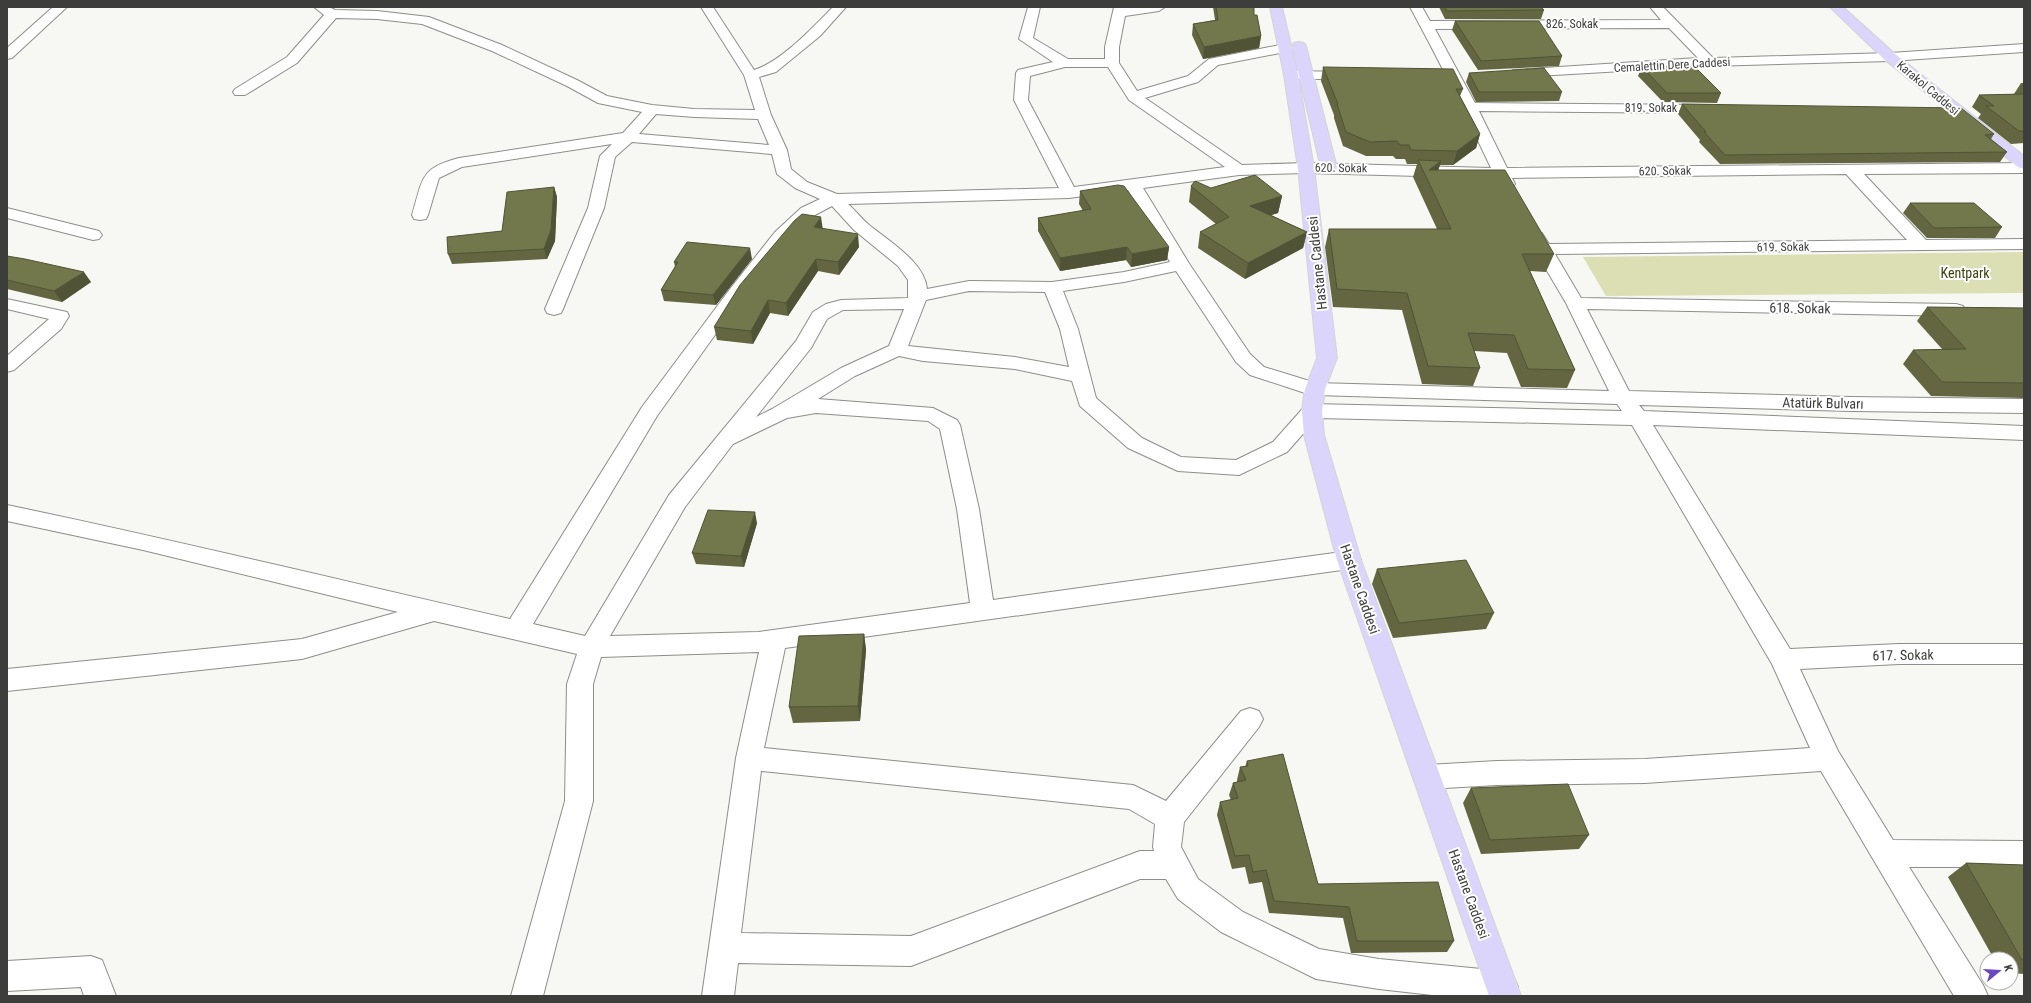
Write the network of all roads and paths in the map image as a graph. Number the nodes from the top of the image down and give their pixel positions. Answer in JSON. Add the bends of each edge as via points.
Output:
{"nodes":[{"id":1,"x":61,"y":7,"type":"edge"},
{"id":2,"x":707,"y":7,"type":"edge"},
{"id":3,"x":840,"y":7,"type":"edge"},
{"id":4,"x":1034,"y":7,"type":"edge"},
{"id":5,"x":1159,"y":7,"type":"edge"},
{"id":6,"x":1276,"y":7,"type":"edge"},
{"id":7,"x":1289,"y":7,"type":"edge"},
{"id":8,"x":1416,"y":7,"type":"edge"},
{"id":9,"x":1656,"y":7,"type":"edge"},
{"id":10,"x":1836,"y":7,"type":"edge"},
{"id":11,"x":1120,"y":10,"type":"edge"},
{"id":12,"x":326,"y":11,"type":"edge"},
{"id":13,"x":1425,"y":24,"type":"junction"},
{"id":14,"x":1672,"y":24,"type":"junction"},
{"id":15,"x":1284,"y":48,"type":"junction"},
{"id":16,"x":2024,"y":48,"type":"edge"},
{"id":17,"x":7,"y":55,"type":"edge"},
{"id":18,"x":1890,"y":57,"type":"junction"},
{"id":19,"x":1709,"y":62,"type":"junction"},
{"id":20,"x":1065,"y":63,"type":"junction"},
{"id":21,"x":1112,"y":63,"type":"junction"},
{"id":22,"x":1502,"y":74,"type":"edge"},
{"id":23,"x":752,"y":75,"type":"junction"},
{"id":24,"x":1292,"y":75,"type":"junction"},
{"id":25,"x":1307,"y":76,"type":"junction"},
{"id":26,"x":1369,"y":76,"type":"edge"},
{"id":27,"x":240,"y":92,"type":"dead end"},
{"id":28,"x":1134,"y":97,"type":"junction"},
{"id":29,"x":1468,"y":107,"type":"junction"},
{"id":30,"x":652,"y":109,"type":"junction"},
{"id":31,"x":1723,"y":109,"type":"edge"},
{"id":32,"x":1931,"y":110,"type":"edge"},
{"id":33,"x":1954,"y":110,"type":"junction"},
{"id":34,"x":764,"y":115,"type":"junction"},
{"id":35,"x":628,"y":137,"type":"junction"},
{"id":36,"x":779,"y":150,"type":"junction"},
{"id":37,"x":2024,"y":166,"type":"edge"},
{"id":38,"x":1306,"y":168,"type":"junction"},
{"id":39,"x":1329,"y":168,"type":"junction"},
{"id":40,"x":1850,"y":169,"type":"junction"},
{"id":41,"x":1239,"y":170,"type":"junction"},
{"id":42,"x":1501,"y":173,"type":"junction"},
{"id":43,"x":1134,"y":186,"type":"junction"},
{"id":44,"x":1069,"y":193,"type":"junction"},
{"id":45,"x":835,"y":200,"type":"junction"},
{"id":46,"x":1516,"y":201,"type":"edge"},
{"id":47,"x":7,"y":213,"type":"edge"},
{"id":48,"x":420,"y":216,"type":"dead end"},
{"id":49,"x":1528,"y":222,"type":"edge"},
{"id":50,"x":93,"y":235,"type":"dead end"},
{"id":51,"x":2024,"y":244,"type":"edge"},
{"id":52,"x":1921,"y":245,"type":"junction"},
{"id":53,"x":1543,"y":249,"type":"junction"},
{"id":54,"x":1181,"y":265,"type":"junction"},
{"id":55,"x":1052,"y":286,"type":"junction"},
{"id":56,"x":917,"y":300,"type":"junction"},
{"id":57,"x":1575,"y":303,"type":"junction"},
{"id":58,"x":7,"y":304,"type":"edge"},
{"id":59,"x":554,"y":309,"type":"dead end"},
{"id":60,"x":1973,"y":310,"type":"edge"},
{"id":61,"x":897,"y":350,"type":"junction"},
{"id":62,"x":7,"y":366,"type":"edge"},
{"id":63,"x":1080,"y":376,"type":"junction"},
{"id":64,"x":1315,"y":389,"type":"junction"},
{"id":65,"x":1622,"y":398,"type":"junction"},
{"id":66,"x":2024,"y":406,"type":"edge"},
{"id":67,"x":1312,"y":411,"type":"junction"},
{"id":68,"x":779,"y":414,"type":"junction"},
{"id":69,"x":1638,"y":418,"type":"junction"},
{"id":70,"x":2024,"y":433,"type":"edge"},
{"id":71,"x":726,"y":439,"type":"junction"},
{"id":72,"x":7,"y":513,"type":"edge"},
{"id":73,"x":1349,"y":560,"type":"junction"},
{"id":74,"x":435,"y":610,"type":"junction"},
{"id":75,"x":983,"y":611,"type":"junction"},
{"id":76,"x":517,"y":629,"type":"junction"},
{"id":77,"x":774,"y":640,"type":"junction"},
{"id":78,"x":591,"y":646,"type":"junction"},
{"id":79,"x":2024,"y":654,"type":"edge"},
{"id":80,"x":1783,"y":660,"type":"junction"},
{"id":81,"x":7,"y":680,"type":"edge"},
{"id":82,"x":1250,"y":719,"type":"dead end"},
{"id":83,"x":749,"y":758,"type":"junction"},
{"id":84,"x":1828,"y":759,"type":"junction"},
{"id":85,"x":1427,"y":777,"type":"junction"},
{"id":86,"x":1170,"y":818,"type":"junction"},
{"id":87,"x":1886,"y":853,"type":"junction"},
{"id":88,"x":2024,"y":854,"type":"edge"},
{"id":89,"x":1174,"y":865,"type":"junction"},
{"id":90,"x":724,"y":948,"type":"junction"},
{"id":91,"x":7,"y":976,"type":"edge"},
{"id":92,"x":1503,"y":991,"type":"edge"},
{"id":93,"x":100,"y":996,"type":"edge"},
{"id":94,"x":527,"y":996,"type":"edge"},
{"id":95,"x":718,"y":996,"type":"edge"},
{"id":96,"x":1972,"y":996,"type":"edge"}],
"edges":[{"from":1,"to":17,"type":"street"},
{"from":2,"to":23,"type":"street"},
{"from":3,"to":23,"type":"street","via":[[815,33],[771,69]]},
{"from":4,"to":20,"type":"street","via":[[1026,39]]},
{"from":5,"to":11,"type":"street"},
{"from":6,"to":15,"type":"main road","name":"Hastane Caddesi"},
{"from":7,"to":25,"type":"main road"},
{"from":8,"to":13,"type":"street"},
{"from":9,"to":14,"type":"street"},
{"from":10,"to":18,"type":"main road","name":"Karakol Caddesi"},
{"from":11,"to":21,"type":"street","via":[[1112,47]]},
{"from":12,"to":27,"type":"street","via":[[292,60]]},
{"from":12,"to":30,"type":"street","via":[[424,20],[497,48],[603,100]]},
{"from":13,"to":14,"type":"street","name":"826. Sokak"},
{"from":13,"to":29,"type":"street","via":[[1455,77]]},
{"from":14,"to":19,"type":"street"},
{"from":15,"to":24,"type":"main road","name":"Hastane Caddesi"},
{"from":15,"to":28,"type":"street","via":[[1214,62],[1193,79]]},
{"from":16,"to":18,"type":"street","name":"Cemalettin Dere Caddesi"},
{"from":18,"to":19,"type":"street","name":"Cemalettin Dere Caddesi"},
{"from":18,"to":33,"type":"main road","name":"Karakol Caddesi"},
{"from":19,"to":22,"type":"street","name":"Cemalettin Dere Caddesi"},
{"from":20,"to":21,"type":"street"},
{"from":20,"to":44,"type":"street","via":[[1023,73],[1021,100]]},
{"from":21,"to":28,"type":"street"},
{"from":23,"to":34,"type":"street"},
{"from":24,"to":25,"type":"street"},
{"from":24,"to":38,"type":"main road","name":"Hastane Caddesi"},
{"from":25,"to":26,"type":"street"},
{"from":25,"to":39,"type":"main road"},
{"from":28,"to":41,"type":"street"},
{"from":29,"to":31,"type":"street","name":"819. Sokak"},
{"from":29,"to":42,"type":"street"},
{"from":30,"to":34,"type":"street"},
{"from":30,"to":35,"type":"street"},
{"from":32,"to":33,"type":"street"},
{"from":33,"to":37,"type":"main road","name":"Karakol Caddesi"},
{"from":34,"to":36,"type":"street"},
{"from":35,"to":36,"type":"street"},
{"from":35,"to":48,"type":"street","via":[[459,163],[443,169],[432,176]]},
{"from":35,"to":59,"type":"street","via":[[608,156],[596,208]]},
{"from":36,"to":45,"type":"street","via":[[783,171],[801,185]]},
{"from":37,"to":40,"type":"street","name":"620. Sokak"},
{"from":38,"to":39,"type":"street","name":"620. Sokak"},
{"from":38,"to":41,"type":"street","name":"620. Sokak"},
{"from":38,"to":64,"type":"main road","name":"Hastane Caddesi","via":[[1327,358]]},
{"from":39,"to":42,"type":"street","name":"620. Sokak"},
{"from":40,"to":42,"type":"street","name":"620. Sokak"},
{"from":40,"to":52,"type":"street"},
{"from":41,"to":43,"type":"street","name":"620. Sokak"},
{"from":42,"to":46,"type":"street"},
{"from":43,"to":44,"type":"street","name":"620. Sokak"},
{"from":43,"to":54,"type":"street","name":"Atatürk Bulvarı"},
{"from":44,"to":45,"type":"street","name":"620. Sokak"},
{"from":45,"to":56,"type":"street","via":[[860,226],[904,262],[917,280]]},
{"from":45,"to":76,"type":"street","via":[[807,212],[781,236],[736,293],[649,412]]},
{"from":47,"to":50,"type":"street"},
{"from":49,"to":53,"type":"street"},
{"from":51,"to":52,"type":"street","name":"619. Sokak"},
{"from":52,"to":53,"type":"street","name":"619. Sokak"},
{"from":53,"to":57,"type":"street"},
{"from":54,"to":55,"type":"street","via":[[1124,277]]},
{"from":54,"to":64,"type":"street","name":"Atatürk Bulvarı","via":[[1243,358],[1258,371]]},
{"from":55,"to":56,"type":"street","via":[[969,286]]},
{"from":55,"to":63,"type":"street","via":[[1069,329]]},
{"from":56,"to":61,"type":"street"},
{"from":56,"to":71,"type":"street","via":[[841,306],[832,308],[820,316],[804,344]]},
{"from":57,"to":60,"type":"street","name":"618. Sokak"},
{"from":57,"to":65,"type":"street"},
{"from":58,"to":62,"type":"street","via":[[60,316],[54,325]]},
{"from":61,"to":63,"type":"street","via":[[923,355],[1015,363]]},
{"from":61,"to":68,"type":"street","via":[[848,372]]},
{"from":63,"to":67,"type":"street","via":[[1086,401],[1135,443],[1178,464],[1239,468],[1280,447]]},
{"from":64,"to":65,"type":"street","name":"Atatürk Bulvarı"},
{"from":64,"to":67,"type":"main road","name":"Hastane Caddesi"},
{"from":65,"to":66,"type":"street","name":"Atatürk Bulvarı"},
{"from":65,"to":69,"type":"street"},
{"from":67,"to":69,"type":"street"},
{"from":67,"to":73,"type":"main road","name":"Hastane Caddesi","via":[[1314,435]]},
{"from":68,"to":71,"type":"street"},
{"from":68,"to":75,"type":"street","via":[[816,406],[933,415],[950,425],[968,509]]},
{"from":69,"to":70,"type":"street"},
{"from":69,"to":80,"type":"street"},
{"from":71,"to":78,"type":"street","via":[[676,501]]},
{"from":72,"to":74,"type":"street"},
{"from":73,"to":75,"type":"street"},
{"from":73,"to":85,"type":"main road","name":"Hastane Caddesi"},
{"from":74,"to":76,"type":"street"},
{"from":74,"to":81,"type":"street","via":[[302,649]]},
{"from":75,"to":77,"type":"street"},
{"from":76,"to":78,"type":"street"},
{"from":77,"to":78,"type":"street"},
{"from":77,"to":83,"type":"street"},
{"from":78,"to":94,"type":"street","via":[[580,684],[579,801]]},
{"from":79,"to":80,"type":"street","name":"617. Sokak","via":[[1899,654]]},
{"from":80,"to":84,"type":"street"},
{"from":82,"to":86,"type":"street"},
{"from":83,"to":86,"type":"street","via":[[1133,797]]},
{"from":83,"to":90,"type":"street"},
{"from":84,"to":85,"type":"street","via":[[1645,771],[1497,773]]},
{"from":84,"to":87,"type":"street"},
{"from":85,"to":92,"type":"main road","name":"Hastane Caddesi"},
{"from":86,"to":89,"type":"street","via":[[1167,848]]},
{"from":87,"to":88,"type":"street"},
{"from":87,"to":96,"type":"street"},
{"from":89,"to":90,"type":"street","via":[[1140,865],[912,951]]},
{"from":89,"to":92,"type":"street","via":[[1188,889],[1232,922],[1316,964]]},
{"from":90,"to":95,"type":"street"},
{"from":91,"to":93,"type":"street","via":[[90,971]]}]}
